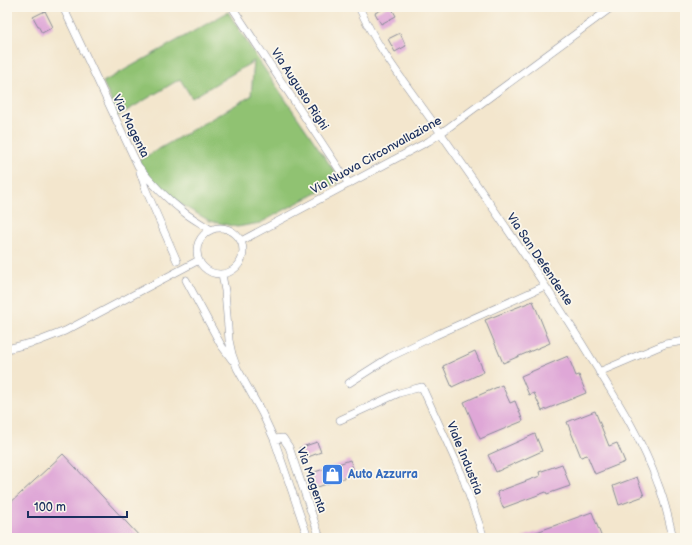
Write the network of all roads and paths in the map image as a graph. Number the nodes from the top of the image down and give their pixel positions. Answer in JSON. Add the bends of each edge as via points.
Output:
{"nodes":[{"id":1,"x":63,"y":7,"type":"edge"},
{"id":2,"x":232,"y":7,"type":"edge"},
{"id":3,"x":359,"y":7,"type":"edge"},
{"id":4,"x":612,"y":7,"type":"edge"},
{"id":5,"x":441,"y":133,"type":"junction"},
{"id":6,"x":138,"y":166,"type":"junction"},
{"id":7,"x":349,"y":184,"type":"junction"},
{"id":8,"x":211,"y":230,"type":"junction"},
{"id":9,"x":241,"y":241,"type":"junction"},
{"id":10,"x":199,"y":260,"type":"junction"},
{"id":11,"x":177,"y":261,"type":"dead end"},
{"id":12,"x":222,"y":274,"type":"junction"},
{"id":13,"x":186,"y":280,"type":"dead end"},
{"id":14,"x":545,"y":286,"type":"junction"},
{"id":15,"x":685,"y":341,"type":"edge"},
{"id":16,"x":7,"y":349,"type":"edge"},
{"id":17,"x":238,"y":368,"type":"junction"},
{"id":18,"x":599,"y":372,"type":"junction"},
{"id":19,"x":349,"y":383,"type":"dead end"},
{"id":20,"x":340,"y":420,"type":"dead end"},
{"id":21,"x":274,"y":439,"type":"junction"},
{"id":22,"x":308,"y":538,"type":"edge"},
{"id":23,"x":320,"y":538,"type":"edge"},
{"id":24,"x":484,"y":538,"type":"edge"},
{"id":25,"x":673,"y":538,"type":"edge"}],
"edges":[{"from":1,"to":6,"type":"street","name":"Via Magenta"},
{"from":2,"to":7,"type":"street","name":"Via Augusto Righi"},
{"from":3,"to":5,"type":"street","name":"Via San Defendente","via":[[392,64]]},
{"from":4,"to":5,"type":"street","name":"Via Nuova Circonvallazione"},
{"from":5,"to":7,"type":"street","name":"Via Nuova Circonvallazione"},
{"from":5,"to":14,"type":"street","name":"Via San Defendente"},
{"from":6,"to":8,"type":"street","name":"Via Magenta","via":[[164,196]]},
{"from":6,"to":11,"type":"street"},
{"from":7,"to":9,"type":"street","name":"Via Nuova Circonvallazione"},
{"from":8,"to":9,"type":"street","via":[[225,228],[238,235]]},
{"from":8,"to":10,"type":"street","via":[[200,239]]},
{"from":9,"to":12,"type":"street","via":[[243,256],[240,262],[230,272]]},
{"from":10,"to":12,"type":"street","via":[[209,271]]},
{"from":10,"to":16,"type":"street","via":[[65,331]]},
{"from":12,"to":17,"type":"street","name":"Via Magenta","via":[[229,340]]},
{"from":13,"to":17,"type":"street","via":[[221,345]]},
{"from":14,"to":18,"type":"street","name":"Via San Defendente"},
{"from":14,"to":19,"type":"street","via":[[390,357]]},
{"from":15,"to":18,"type":"street","via":[[665,344]]},
{"from":17,"to":21,"type":"street","name":"Via Magenta"},
{"from":18,"to":25,"type":"street","name":"Via San Defendente","via":[[635,432],[651,465]]},
{"from":20,"to":24,"type":"street","name":"Viale Industria","via":[[399,394],[422,387],[462,475]]},
{"from":21,"to":22,"type":"street","name":"Via Magenta"},
{"from":21,"to":23,"type":"street","name":"Via Magenta","via":[[283,438],[289,447]]}]}
